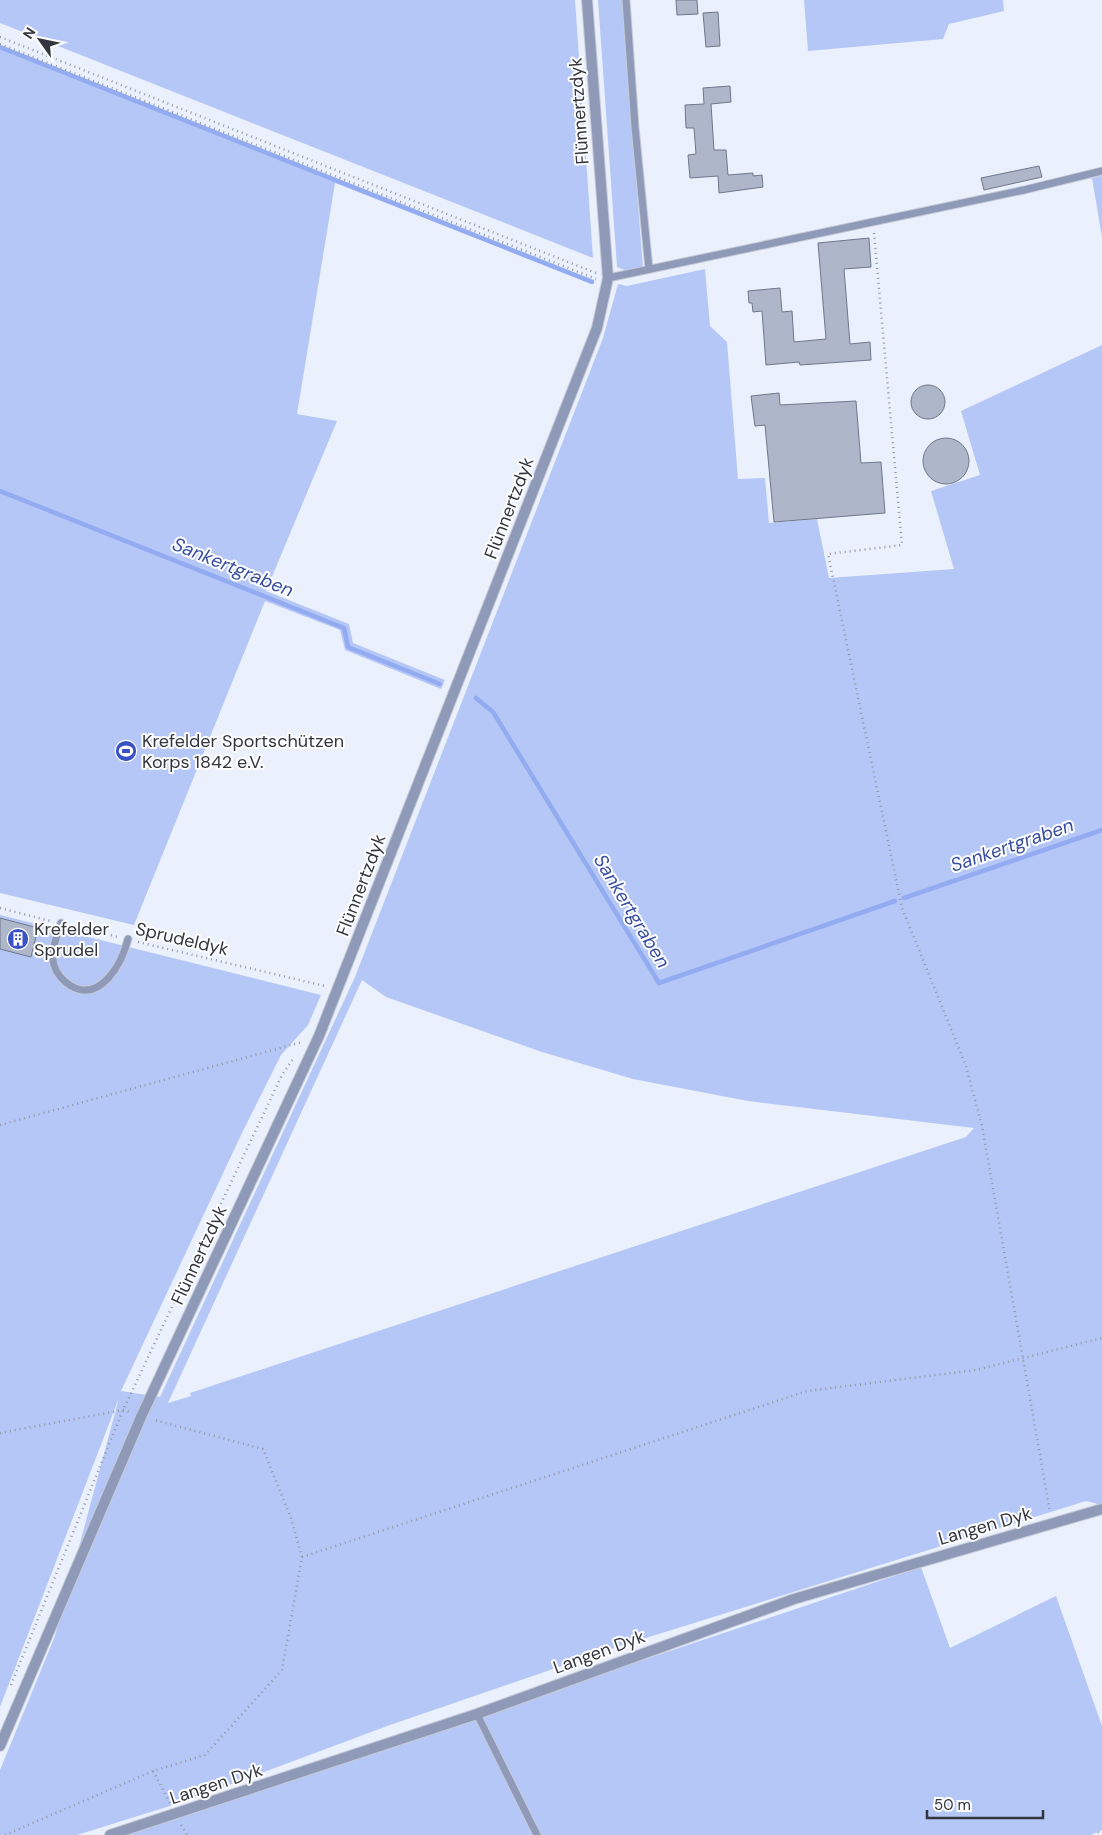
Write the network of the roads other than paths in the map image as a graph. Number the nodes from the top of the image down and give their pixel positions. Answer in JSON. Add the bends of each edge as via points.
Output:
{"nodes":[{"id":1,"x":587,"y":0,"type":"edge"},
{"id":2,"x":626,"y":0,"type":"edge"},
{"id":3,"x":1102,"y":171,"type":"edge"},
{"id":4,"x":649,"y":269,"type":"junction"},
{"id":5,"x":608,"y":278,"type":"junction"},
{"id":6,"x":61,"y":923,"type":"road end"},
{"id":7,"x":128,"y":939,"type":"road end"},
{"id":8,"x":1102,"y":1509,"type":"edge"},
{"id":9,"x":477,"y":1714,"type":"junction"},
{"id":10,"x":0,"y":1746,"type":"edge"},
{"id":11,"x":110,"y":1835,"type":"edge"},
{"id":12,"x":536,"y":1835,"type":"edge"}],
"edges":[{"from":1,"to":5,"type":"street","name":"Flünnertzdyk"},
{"from":2,"to":4,"type":"lane"},
{"from":3,"to":4,"type":"lane"},
{"from":4,"to":5,"type":"lane"},
{"from":5,"to":10,"type":"street","name":"Flünnertzdyk","via":[[596,328],[319,1036],[141,1417]]},
{"from":6,"to":7,"type":"lane","via":[[54,946],[54,964],[62,980],[78,989],[95,989],[113,974],[125,954]]},
{"from":8,"to":9,"type":"street","name":"Langen Dyk","via":[[794,1598]]},
{"from":9,"to":11,"type":"street","name":"Langen Dyk"},
{"from":9,"to":12,"type":"lane"}]}
